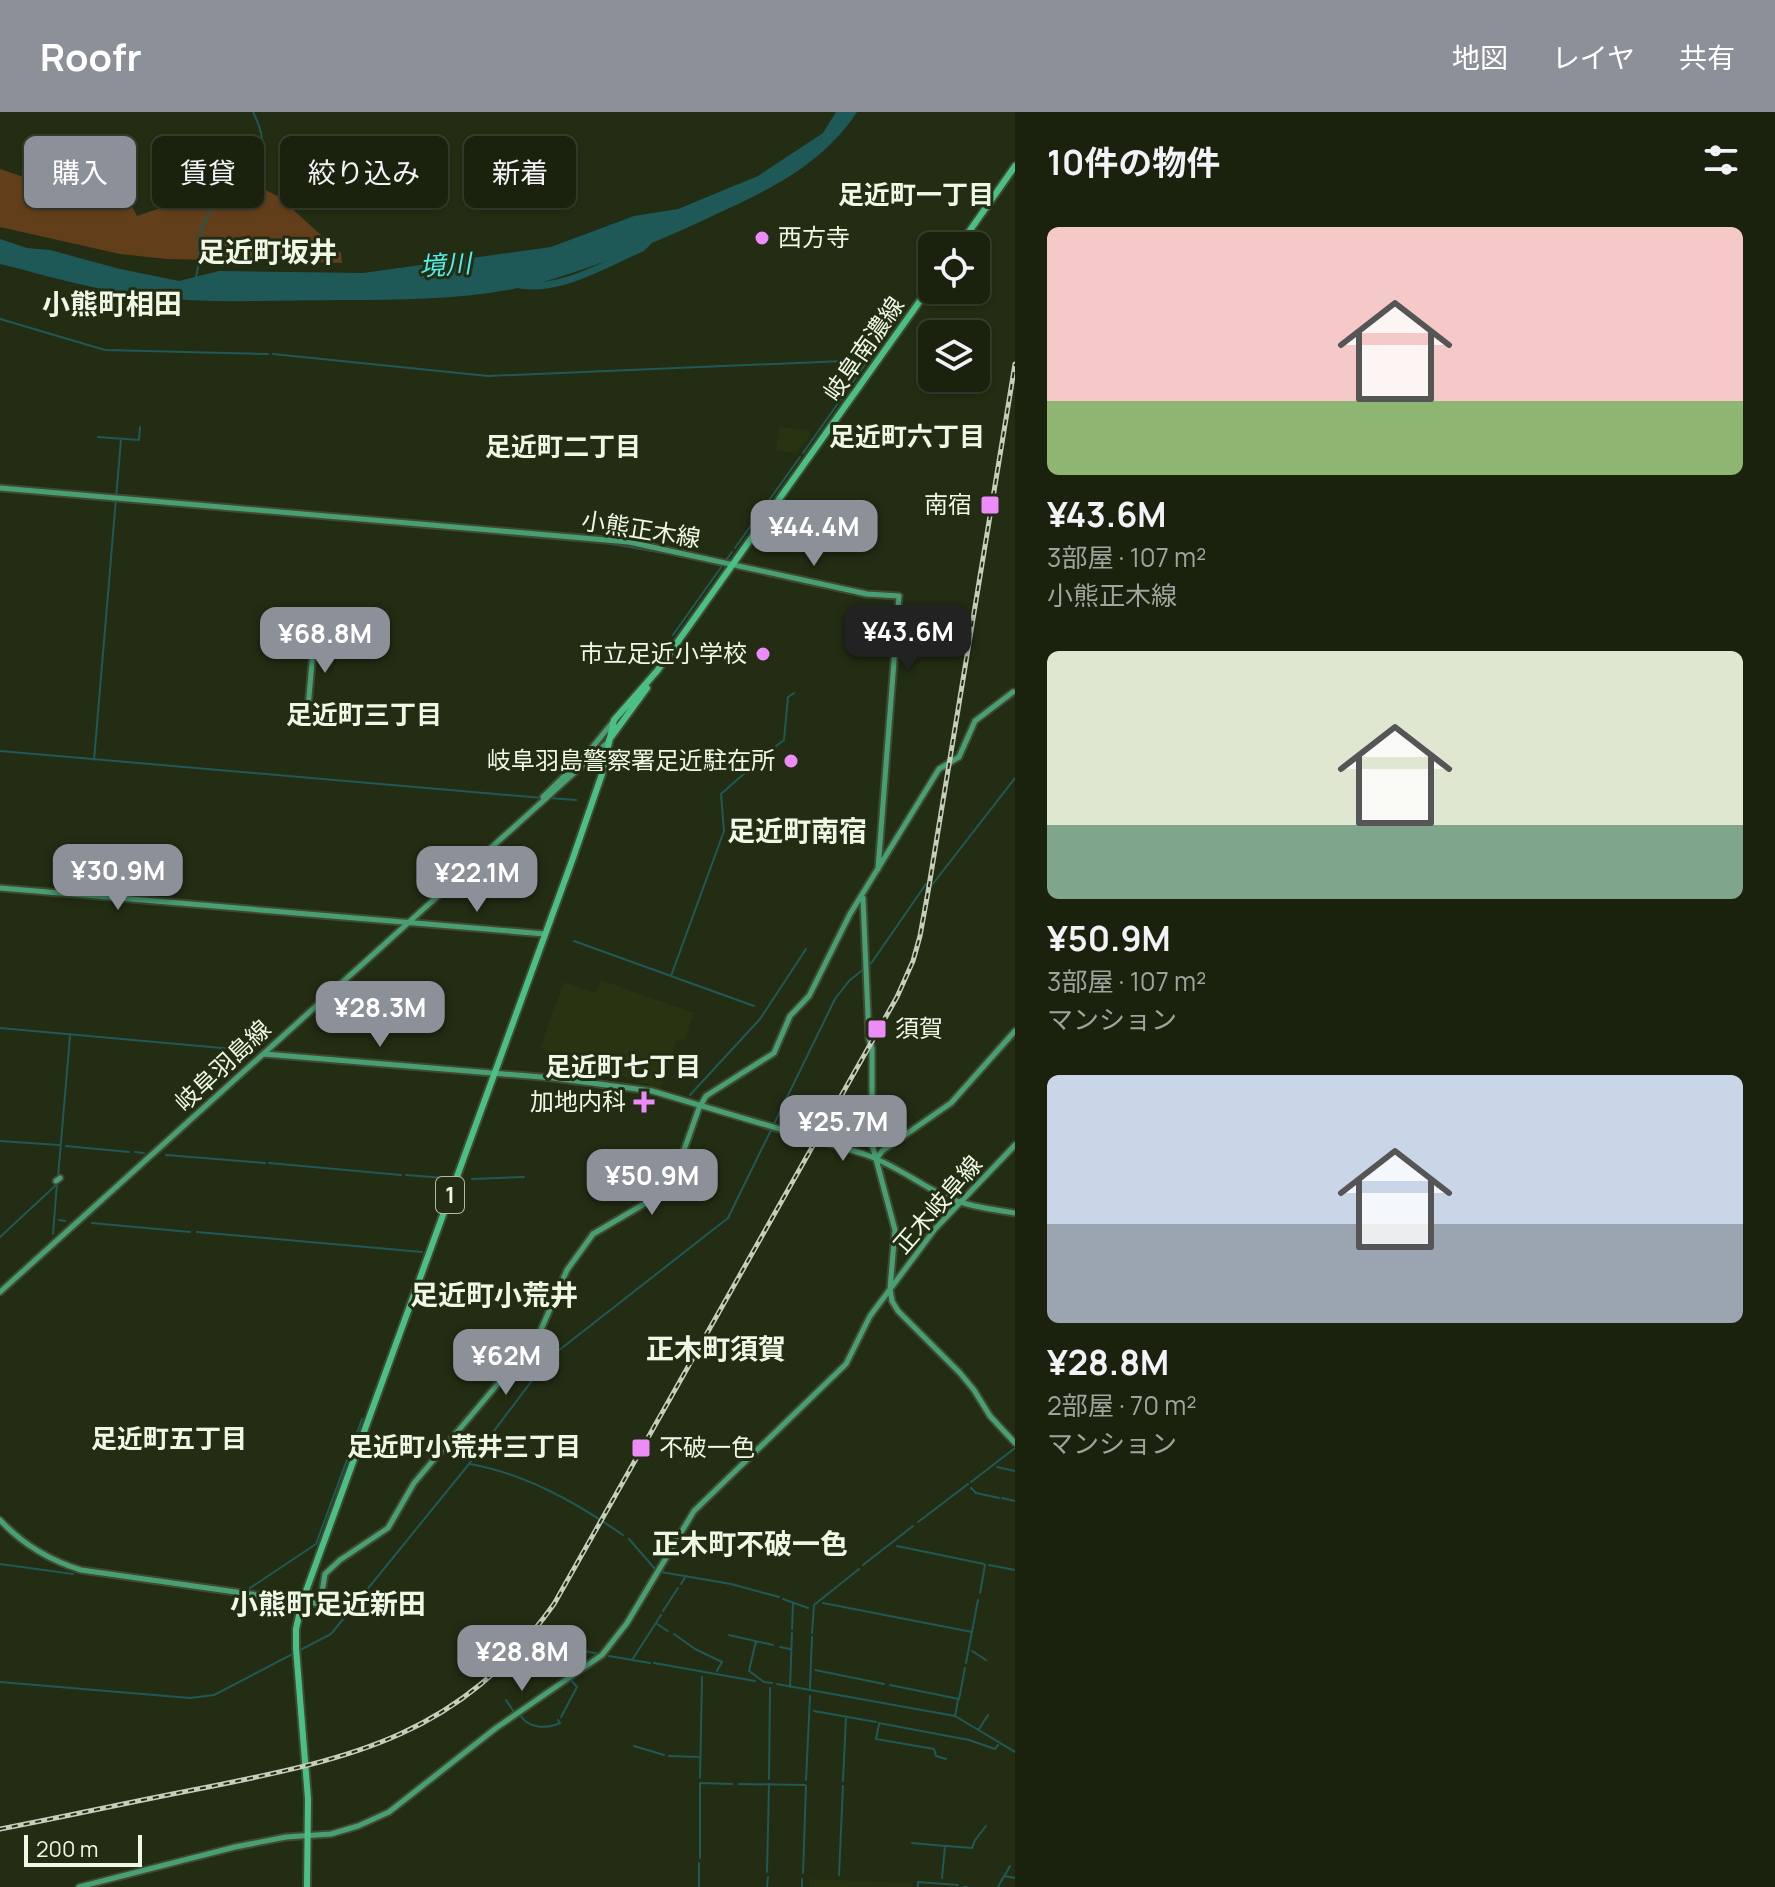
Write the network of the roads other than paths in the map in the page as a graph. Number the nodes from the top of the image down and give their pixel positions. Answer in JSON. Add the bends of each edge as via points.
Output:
{"nodes":[{"id":1,"x":1015,"y":167,"type":"edge"},
{"id":2,"x":969,"y":232,"type":"edge"},
{"id":3,"x":918,"y":304,"type":"edge"},
{"id":4,"x":0,"y":488,"type":"edge"},
{"id":5,"x":733,"y":565,"type":"junction"},
{"id":6,"x":314,"y":639,"type":"dead end"},
{"id":7,"x":657,"y":671,"type":"junction"},
{"id":8,"x":1013,"y":692,"type":"dead end"},
{"id":9,"x":308,"y":708,"type":"dead end"},
{"id":10,"x":614,"y":720,"type":"junction"},
{"id":11,"x":607,"y":743,"type":"junction"},
{"id":12,"x":540,"y":801,"type":"junction"},
{"id":13,"x":878,"y":870,"type":"junction"},
{"id":14,"x":0,"y":888,"type":"edge"},
{"id":15,"x":862,"y":897,"type":"junction"},
{"id":16,"x":407,"y":922,"type":"junction"},
{"id":17,"x":545,"y":934,"type":"junction"},
{"id":18,"x":1015,"y":1031,"type":"edge"},
{"id":19,"x":263,"y":1054,"type":"junction"},
{"id":20,"x":494,"y":1072,"type":"junction"},
{"id":21,"x":701,"y":1104,"type":"junction"},
{"id":22,"x":1015,"y":1145,"type":"edge"},
{"id":23,"x":876,"y":1159,"type":"junction"},
{"id":24,"x":962,"y":1201,"type":"junction"},
{"id":25,"x":1015,"y":1213,"type":"edge"},
{"id":26,"x":890,"y":1289,"type":"junction"},
{"id":27,"x":0,"y":1292,"type":"edge"},
{"id":28,"x":1015,"y":1443,"type":"edge"},
{"id":29,"x":0,"y":1520,"type":"edge"},
{"id":30,"x":302,"y":1602,"type":"junction"},
{"id":31,"x":309,"y":1835,"type":"junction"},
{"id":32,"x":79,"y":1887,"type":"edge"},
{"id":33,"x":307,"y":1887,"type":"edge"}],
"edges":[{"from":1,"to":2,"type":"main road"},
{"from":3,"to":5,"type":"main road","name":"岐阜南濃線","number":"1"},
{"from":4,"to":5,"type":"street","name":"小熊正木線","via":[[629,542]]},
{"from":5,"to":7,"type":"main road","name":"岐阜南濃線","number":"1"},
{"from":5,"to":13,"type":"street","name":"小熊正木線","via":[[899,596]]},
{"from":6,"to":9,"type":"street"},
{"from":7,"to":10,"type":"main road","name":"岐阜南濃線","number":"1"},
{"from":7,"to":11,"type":"main road","name":"岐阜南濃線","number":"1"},
{"from":8,"to":13,"type":"street","via":[[975,721],[959,757],[939,769]]},
{"from":10,"to":11,"type":"main road","name":"岐阜南濃線","number":"1"},
{"from":10,"to":12,"type":"street","name":"岐阜羽島線"},
{"from":11,"to":12,"type":"street","name":"岐阜羽島線"},
{"from":11,"to":17,"type":"main road","name":"岐阜南濃線","number":"1","via":[[602,774]]},
{"from":12,"to":16,"type":"street","name":"岐阜羽島線"},
{"from":13,"to":15,"type":"street","name":"小熊正木線"},
{"from":14,"to":16,"type":"street"},
{"from":15,"to":21,"type":"street","name":"小熊正木線","via":[[809,996],[790,1016],[777,1049],[712,1091]]},
{"from":15,"to":23,"type":"street"},
{"from":16,"to":17,"type":"street"},
{"from":16,"to":19,"type":"street","name":"岐阜羽島線"},
{"from":17,"to":20,"type":"main road","name":"岐阜南濃線","number":"1"},
{"from":18,"to":23,"type":"street","via":[[951,1103]]},
{"from":19,"to":20,"type":"street"},
{"from":19,"to":27,"type":"street","name":"岐阜羽島線"},
{"from":20,"to":21,"type":"street","via":[[594,1082]]},
{"from":20,"to":30,"type":"main road","name":"岐阜南濃線","number":"1"},
{"from":21,"to":23,"type":"street"},
{"from":21,"to":30,"type":"street","via":[[674,1178],[651,1200],[593,1234],[567,1270],[540,1332],[514,1348],[502,1379],[414,1483],[388,1528],[325,1574],[320,1604]]},
{"from":22,"to":24,"type":"street","name":"正木岐阜線"},
{"from":23,"to":24,"type":"street"},
{"from":23,"to":26,"type":"street","via":[[895,1230]]},
{"from":24,"to":25,"type":"street"},
{"from":24,"to":26,"type":"street","name":"正木岐阜線"},
{"from":26,"to":28,"type":"street","via":[[898,1311],[960,1373]]},
{"from":26,"to":31,"type":"street","name":"正木岐阜線","via":[[846,1364],[694,1511],[602,1655],[389,1812],[345,1830]]},
{"from":29,"to":30,"type":"street","via":[[28,1546],[81,1570]]},
{"from":30,"to":31,"type":"main road","name":"岐阜南濃線","number":"1","via":[[296,1648]]},
{"from":31,"to":32,"type":"street","name":"正木岐阜線","via":[[235,1847]]},
{"from":31,"to":33,"type":"main road","number":"1"}]}
